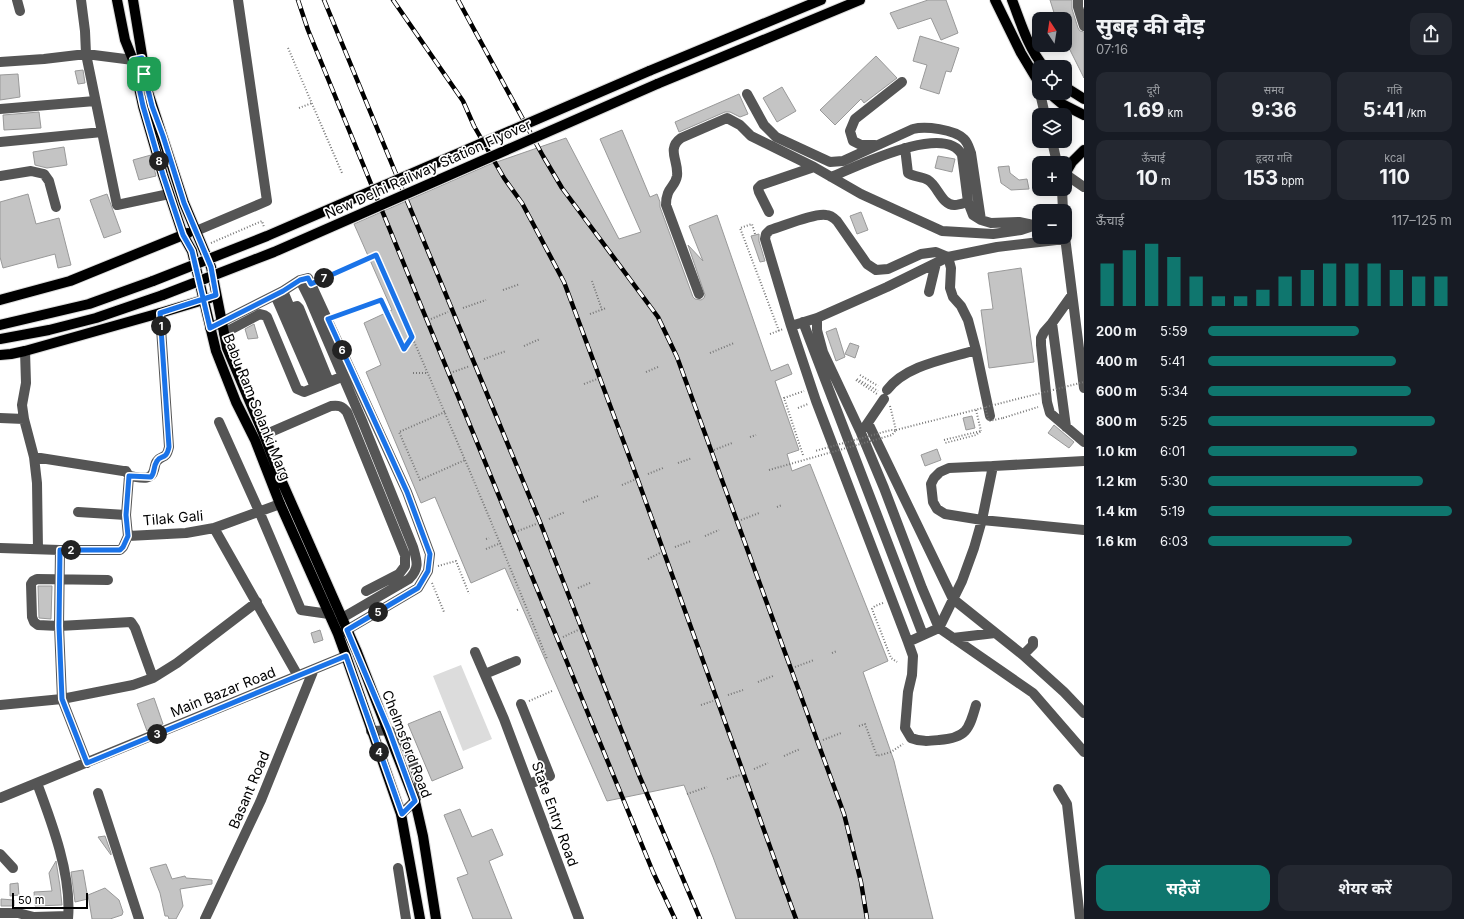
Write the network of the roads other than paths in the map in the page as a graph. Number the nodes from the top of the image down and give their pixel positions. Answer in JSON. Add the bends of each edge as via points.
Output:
{"nodes":[{"id":1,"x":17,"y":0,"type":"edge"},
{"id":2,"x":81,"y":0,"type":"edge"},
{"id":3,"x":117,"y":0,"type":"edge"},
{"id":4,"x":133,"y":0,"type":"edge"},
{"id":5,"x":238,"y":0,"type":"edge"},
{"id":6,"x":820,"y":0,"type":"edge"},
{"id":7,"x":860,"y":0,"type":"edge"},
{"id":8,"x":995,"y":0,"type":"edge"},
{"id":9,"x":1012,"y":0,"type":"edge"},
{"id":10,"x":1078,"y":0,"type":"edge"},
{"id":11,"x":20,"y":11,"type":"dead end"},
{"id":12,"x":1084,"y":26,"type":"edge"},
{"id":13,"x":86,"y":54,"type":"junction"},
{"id":14,"x":138,"y":59,"type":"junction"},
{"id":15,"x":1039,"y":60,"type":"edge"},
{"id":16,"x":0,"y":62,"type":"edge"},
{"id":17,"x":1032,"y":72,"type":"edge"},
{"id":18,"x":902,"y":82,"type":"dead end"},
{"id":19,"x":1072,"y":91,"type":"edge"},
{"id":20,"x":747,"y":94,"type":"dead end"},
{"id":21,"x":1084,"y":99,"type":"edge"},
{"id":22,"x":1057,"y":100,"type":"edge"},
{"id":23,"x":95,"y":101,"type":"junction"},
{"id":24,"x":0,"y":109,"type":"edge"},
{"id":25,"x":1084,"y":115,"type":"edge"},
{"id":26,"x":102,"y":132,"type":"junction"},
{"id":27,"x":0,"y":142,"type":"edge"},
{"id":28,"x":877,"y":146,"type":"junction"},
{"id":29,"x":905,"y":148,"type":"junction"},
{"id":30,"x":1084,"y":150,"type":"edge"},
{"id":31,"x":1072,"y":162,"type":"edge"},
{"id":32,"x":814,"y":167,"type":"junction"},
{"id":33,"x":0,"y":176,"type":"edge"},
{"id":34,"x":831,"y":177,"type":"junction"},
{"id":35,"x":1072,"y":179,"type":"edge"},
{"id":36,"x":1084,"y":187,"type":"edge"},
{"id":37,"x":169,"y":194,"type":"junction"},
{"id":38,"x":968,"y":202,"type":"junction"},
{"id":39,"x":56,"y":207,"type":"dead end"},
{"id":40,"x":769,"y":212,"type":"dead end"},
{"id":41,"x":981,"y":220,"type":"junction"},
{"id":42,"x":1032,"y":224,"type":"edge"},
{"id":43,"x":1032,"y":227,"type":"edge"},
{"id":44,"x":196,"y":231,"type":"junction"},
{"id":45,"x":183,"y":235,"type":"junction"},
{"id":46,"x":1032,"y":242,"type":"edge"},
{"id":47,"x":1066,"y":244,"type":"edge"},
{"id":48,"x":948,"y":257,"type":"junction"},
{"id":49,"x":936,"y":263,"type":"junction"},
{"id":50,"x":300,"y":280,"type":"junction"},
{"id":51,"x":929,"y":292,"type":"dead end"},
{"id":52,"x":279,"y":293,"type":"junction"},
{"id":53,"x":699,"y":294,"type":"dead end"},
{"id":54,"x":216,"y":295,"type":"junction"},
{"id":55,"x":1072,"y":295,"type":"junction"},
{"id":56,"x":0,"y":300,"type":"edge"},
{"id":57,"x":204,"y":300,"type":"junction"},
{"id":58,"x":160,"y":313,"type":"junction"},
{"id":59,"x":817,"y":318,"type":"junction"},
{"id":60,"x":221,"y":322,"type":"junction"},
{"id":61,"x":803,"y":322,"type":"junction"},
{"id":62,"x":1052,"y":323,"type":"junction"},
{"id":63,"x":0,"y":325,"type":"edge"},
{"id":64,"x":791,"y":326,"type":"junction"},
{"id":65,"x":210,"y":328,"type":"junction"},
{"id":66,"x":224,"y":333,"type":"junction"},
{"id":67,"x":1081,"y":337,"type":"edge"},
{"id":68,"x":0,"y":339,"type":"edge"},
{"id":69,"x":976,"y":350,"type":"junction"},
{"id":70,"x":25,"y":351,"type":"junction"},
{"id":71,"x":0,"y":355,"type":"edge"},
{"id":72,"x":348,"y":375,"type":"junction"},
{"id":73,"x":322,"y":385,"type":"junction"},
{"id":74,"x":1084,"y":388,"type":"edge"},
{"id":75,"x":988,"y":412,"type":"road end"},
{"id":76,"x":0,"y":418,"type":"edge"},
{"id":77,"x":24,"y":418,"type":"junction"},
{"id":78,"x":219,"y":422,"type":"dead end"},
{"id":79,"x":868,"y":423,"type":"junction"},
{"id":80,"x":1066,"y":427,"type":"junction"},
{"id":81,"x":861,"y":433,"type":"junction"},
{"id":82,"x":264,"y":435,"type":"junction"},
{"id":83,"x":1084,"y":442,"type":"edge"},
{"id":84,"x":34,"y":457,"type":"junction"},
{"id":85,"x":1084,"y":461,"type":"edge"},
{"id":86,"x":993,"y":466,"type":"junction"},
{"id":87,"x":129,"y":476,"type":"junction"},
{"id":88,"x":280,"y":504,"type":"junction"},
{"id":89,"x":260,"y":511,"type":"junction"},
{"id":90,"x":78,"y":512,"type":"dead end"},
{"id":91,"x":126,"y":515,"type":"junction"},
{"id":92,"x":982,"y":520,"type":"junction"},
{"id":93,"x":214,"y":528,"type":"junction"},
{"id":94,"x":1084,"y":530,"type":"edge"},
{"id":95,"x":128,"y":536,"type":"junction"},
{"id":96,"x":0,"y":548,"type":"edge"},
{"id":97,"x":38,"y":549,"type":"junction"},
{"id":98,"x":60,"y":550,"type":"junction"},
{"id":99,"x":61,"y":580,"type":"junction"},
{"id":100,"x":108,"y":580,"type":"dead end"},
{"id":101,"x":366,"y":591,"type":"dead end"},
{"id":102,"x":953,"y":599,"type":"junction"},
{"id":103,"x":257,"y":602,"type":"junction"},
{"id":104,"x":370,"y":602,"type":"junction"},
{"id":105,"x":376,"y":613,"type":"junction"},
{"id":106,"x":329,"y":614,"type":"junction"},
{"id":107,"x":342,"y":618,"type":"junction"},
{"id":108,"x":59,"y":626,"type":"junction"},
{"id":109,"x":939,"y":628,"type":"junction"},
{"id":110,"x":342,"y":632,"type":"junction"},
{"id":111,"x":996,"y":633,"type":"junction"},
{"id":112,"x":923,"y":635,"type":"junction"},
{"id":113,"x":953,"y":638,"type":"junction"},
{"id":114,"x":1033,"y":641,"type":"dead end"},
{"id":115,"x":908,"y":642,"type":"junction"},
{"id":116,"x":357,"y":652,"type":"joint"},
{"id":117,"x":475,"y":652,"type":"dead end"},
{"id":118,"x":1023,"y":655,"type":"junction"},
{"id":119,"x":346,"y":656,"type":"junction"},
{"id":120,"x":516,"y":661,"type":"dead end"},
{"id":121,"x":314,"y":669,"type":"junction"},
{"id":122,"x":485,"y":674,"type":"junction"},
{"id":123,"x":298,"y":676,"type":"junction"},
{"id":124,"x":153,"y":678,"type":"junction"},
{"id":125,"x":62,"y":699,"type":"junction"},
{"id":126,"x":521,"y":704,"type":"road end"},
{"id":127,"x":0,"y":705,"type":"edge"},
{"id":128,"x":976,"y":705,"type":"dead end"},
{"id":129,"x":1084,"y":713,"type":"edge"},
{"id":130,"x":389,"y":730,"type":"junction"},
{"id":131,"x":372,"y":731,"type":"junction"},
{"id":132,"x":1084,"y":752,"type":"edge"},
{"id":133,"x":87,"y":763,"type":"junction"},
{"id":134,"x":37,"y":783,"type":"junction"},
{"id":135,"x":529,"y":784,"type":"junction"},
{"id":136,"x":1058,"y":789,"type":"dead end"},
{"id":137,"x":98,"y":793,"type":"dead end"},
{"id":138,"x":0,"y":798,"type":"edge"},
{"id":139,"x":415,"y":801,"type":"junction"},
{"id":140,"x":402,"y":814,"type":"junction"},
{"id":141,"x":0,"y":854,"type":"edge"},
{"id":142,"x":13,"y":868,"type":"dead end"},
{"id":143,"x":398,"y":868,"type":"dead end"},
{"id":144,"x":0,"y":914,"type":"edge"},
{"id":145,"x":68,"y":918,"type":"edge"},
{"id":146,"x":139,"y":919,"type":"edge"},
{"id":147,"x":205,"y":919,"type":"edge"},
{"id":148,"x":406,"y":919,"type":"edge"},
{"id":149,"x":420,"y":919,"type":"edge"},
{"id":150,"x":436,"y":919,"type":"edge"},
{"id":151,"x":579,"y":919,"type":"edge"},
{"id":152,"x":1080,"y":919,"type":"edge"}],
"edges":[{"from":1,"to":11,"type":"street"},
{"from":2,"to":13,"type":"street"},
{"from":3,"to":14,"type":"main road","name":"Babu Ram Solanki Marg","via":[[125,40]]},
{"from":4,"to":14,"type":"main road","name":"Babu Ram Solanki Marg"},
{"from":5,"to":44,"type":"street","via":[[267,201]]},
{"from":6,"to":63,"type":"main road","name":"New Delhi Railway Station Flyover","bridge":true,"via":[[648,71],[267,236],[89,304]]},
{"from":7,"to":68,"type":"main road","name":"New Delhi Railway Station Flyover","bridge":true,"via":[[657,84],[274,252],[163,296],[96,318]]},
{"from":8,"to":17,"type":"main road","via":[[1020,53]]},
{"from":9,"to":15,"type":"main road","via":[[1026,37]]},
{"from":10,"to":12,"type":"street"},
{"from":13,"to":14,"type":"street"},
{"from":13,"to":16,"type":"street"},
{"from":13,"to":23,"type":"street"},
{"from":14,"to":37,"type":"main road","name":"Babu Ram Solanki Marg","via":[[143,106]]},
{"from":14,"to":44,"type":"main road","name":"Babu Ram Solanki Marg","via":[[184,203]]},
{"from":18,"to":28,"type":"street","via":[[855,120],[850,131],[853,141],[861,145]]},
{"from":19,"to":21,"type":"main road"},
{"from":20,"to":28,"type":"street","via":[[764,125],[776,137],[830,162],[843,161]]},
{"from":22,"to":25,"type":"main road"},
{"from":23,"to":24,"type":"street"},
{"from":23,"to":26,"type":"street"},
{"from":26,"to":27,"type":"street"},
{"from":26,"to":37,"type":"street","via":[[117,205]]},
{"from":28,"to":41,"type":"street","via":[[921,127],[956,134],[963,138],[971,153]]},
{"from":29,"to":34,"type":"street"},
{"from":29,"to":38,"type":"street","via":[[908,173],[929,180],[948,203],[954,205]]},
{"from":29,"to":38,"type":"street","via":[[938,143],[953,145],[959,149]]},
{"from":30,"to":31,"type":"main road"},
{"from":32,"to":34,"type":"street"},
{"from":32,"to":40,"type":"street","via":[[761,185],[758,188],[759,192]]},
{"from":32,"to":53,"type":"street","via":[[751,136],[740,125],[727,118],[675,142],[677,175],[666,196],[666,205]]},
{"from":33,"to":39,"type":"street","via":[[31,171],[44,174],[49,180]]},
{"from":34,"to":43,"type":"street","via":[[861,194],[942,231],[993,234]]},
{"from":35,"to":36,"type":"street"},
{"from":37,"to":45,"type":"main road","name":"Babu Ram Solanki Marg"},
{"from":38,"to":41,"type":"street","via":[[973,215]]},
{"from":41,"to":42,"type":"street","via":[[991,223]]},
{"from":44,"to":45,"type":"main road"},
{"from":44,"to":54,"type":"main road","name":"Babu Ram Solanki Marg","via":[[211,267]]},
{"from":45,"to":56,"type":"main road","via":[[70,281]]},
{"from":45,"to":57,"type":"main road","name":"Babu Ram Solanki Marg","via":[[192,251]]},
{"from":46,"to":48,"type":"street"},
{"from":47,"to":55,"type":"street"},
{"from":48,"to":49,"type":"street"},
{"from":48,"to":64,"type":"street","via":[[936,252],[921,254],[888,270],[876,270],[867,264],[837,221],[826,214],[770,230],[765,239]]},
{"from":48,"to":69,"type":"street","via":[[951,268],[950,288],[968,320]]},
{"from":49,"to":51,"type":"street"},
{"from":49,"to":59,"type":"street"},
{"from":50,"to":52,"type":"street"},
{"from":50,"to":72,"type":"street"},
{"from":50,"to":72,"type":"street","via":[[308,278],[328,319]]},
{"from":52,"to":60,"type":"street"},
{"from":52,"to":73,"type":"street"},
{"from":52,"to":73,"type":"street","via":[[290,308]]},
{"from":54,"to":57,"type":"main road"},
{"from":54,"to":60,"type":"main road","name":"Babu Ram Solanki Marg"},
{"from":55,"to":62,"type":"street"},
{"from":55,"to":67,"type":"street"},
{"from":57,"to":58,"type":"main road"},
{"from":57,"to":65,"type":"main road","name":"Babu Ram Solanki Marg"},
{"from":58,"to":70,"type":"main road"},
{"from":58,"to":87,"type":"street","via":[[168,454],[158,459],[151,477]]},
{"from":59,"to":61,"type":"street"},
{"from":59,"to":81,"type":"street","via":[[817,330],[823,352]]},
{"from":60,"to":65,"type":"street"},
{"from":60,"to":66,"type":"main road","name":"Babu Ram Solanki Marg"},
{"from":61,"to":64,"type":"street"},
{"from":61,"to":112,"type":"street"},
{"from":62,"to":80,"type":"street"},
{"from":62,"to":80,"type":"street","via":[[1041,338],[1047,402],[1050,413]]},
{"from":64,"to":115,"type":"street"},
{"from":65,"to":88,"type":"main road","name":"Babu Ram Solanki Marg","via":[[236,402],[255,440]]},
{"from":66,"to":73,"type":"street","via":[[260,314],[264,315],[297,389],[304,392]]},
{"from":66,"to":82,"type":"main road","name":"Babu Ram Solanki Marg"},
{"from":67,"to":74,"type":"street"},
{"from":69,"to":75,"type":"street"},
{"from":69,"to":79,"type":"street","via":[[938,360],[893,382]]},
{"from":70,"to":71,"type":"main road"},
{"from":70,"to":77,"type":"street","via":[[26,383],[22,405]]},
{"from":72,"to":73,"type":"street"},
{"from":72,"to":104,"type":"street","via":[[410,540],[417,567],[415,574],[409,579]]},
{"from":72,"to":105,"type":"street","via":[[407,492],[430,554],[428,571],[418,588]]},
{"from":76,"to":77,"type":"street"},
{"from":77,"to":84,"type":"street"},
{"from":78,"to":89,"type":"street"},
{"from":79,"to":81,"type":"street"},
{"from":79,"to":102,"type":"street"},
{"from":80,"to":83,"type":"street"},
{"from":81,"to":109,"type":"street"},
{"from":82,"to":101,"type":"street","via":[[331,406],[338,405],[347,412],[405,555],[405,566],[399,574]]},
{"from":82,"to":107,"type":"main road","name":"Babu Ram Solanki Marg"},
{"from":84,"to":87,"type":"street","via":[[123,471]]},
{"from":84,"to":97,"type":"street"},
{"from":85,"to":86,"type":"street"},
{"from":86,"to":92,"type":"street"},
{"from":86,"to":92,"type":"street","via":[[949,468],[940,472],[931,484],[933,502],[937,510],[945,514]]},
{"from":87,"to":91,"type":"street"},
{"from":88,"to":89,"type":"street","name":"Tilak Gali"},
{"from":88,"to":106,"type":"main road","name":"Babu Ram Solanki Marg"},
{"from":89,"to":93,"type":"street","name":"Tilak Gali"},
{"from":89,"to":106,"type":"street","via":[[301,610]]},
{"from":90,"to":91,"type":"street"},
{"from":91,"to":95,"type":"street"},
{"from":92,"to":94,"type":"street"},
{"from":92,"to":102,"type":"street","via":[[962,582]]},
{"from":93,"to":95,"type":"street","name":"Tilak Gali","via":[[186,533]]},
{"from":93,"to":103,"type":"street"},
{"from":95,"to":98,"type":"street","name":"Tilak Gali","via":[[120,550]]},
{"from":96,"to":97,"type":"street","name":"Tilak Gali"},
{"from":97,"to":98,"type":"street","name":"Tilak Gali"},
{"from":98,"to":99,"type":"street"},
{"from":99,"to":100,"type":"street"},
{"from":99,"to":108,"type":"street"},
{"from":99,"to":108,"type":"street","via":[[37,579],[31,584],[34,622],[38,625]]},
{"from":102,"to":109,"type":"street"},
{"from":102,"to":111,"type":"street"},
{"from":103,"to":123,"type":"street"},
{"from":103,"to":124,"type":"street","via":[[177,663]]},
{"from":104,"to":105,"type":"street"},
{"from":104,"to":107,"type":"street"},
{"from":105,"to":110,"type":"street"},
{"from":106,"to":110,"type":"main road","name":"Babu Ram Solanki Marg"},
{"from":107,"to":110,"type":"main road","name":"Babu Ram Solanki Marg"},
{"from":108,"to":124,"type":"street","via":[[131,622]]},
{"from":108,"to":125,"type":"street"},
{"from":109,"to":112,"type":"street"},
{"from":109,"to":113,"type":"street"},
{"from":110,"to":116,"type":"main road","name":"Babu Ram Solanki Marg"},
{"from":110,"to":119,"type":"main road","name":"Babu Ram Solanki Marg"},
{"from":111,"to":113,"type":"street"},
{"from":111,"to":118,"type":"street"},
{"from":112,"to":115,"type":"street"},
{"from":113,"to":132,"type":"street","via":[[1033,693]]},
{"from":114,"to":118,"type":"street"},
{"from":115,"to":128,"type":"street","via":[[913,656],[905,728],[911,738],[921,742],[952,739],[962,734],[971,723]]},
{"from":116,"to":130,"type":"main road","name":"Chelmsford Road"},
{"from":117,"to":122,"type":"street","name":"State Entry Road"},
{"from":118,"to":129,"type":"street"},
{"from":119,"to":121,"type":"street","name":"Main Bazar Road"},
{"from":119,"to":131,"type":"main road","name":"Chelmsford Road"},
{"from":120,"to":122,"type":"street"},
{"from":121,"to":123,"type":"street","name":"Main Bazar Road"},
{"from":121,"to":147,"type":"street","name":"Basant Road","via":[[261,800]]},
{"from":122,"to":135,"type":"street","name":"State Entry Road"},
{"from":123,"to":133,"type":"street","name":"Main Bazar Road"},
{"from":124,"to":125,"type":"street","via":[[133,685]]},
{"from":125,"to":127,"type":"street"},
{"from":125,"to":133,"type":"street"},
{"from":126,"to":135,"type":"street","via":[[550,776]]},
{"from":130,"to":131,"type":"street"},
{"from":130,"to":139,"type":"main road","name":"Chelmsford Road"},
{"from":131,"to":140,"type":"main road","name":"Chelmsford Road"},
{"from":133,"to":134,"type":"street","name":"Main Bazar Road"},
{"from":134,"to":138,"type":"street","name":"Main Bazar Road"},
{"from":134,"to":145,"type":"street","via":[[57,841],[68,888]]},
{"from":135,"to":151,"type":"street","name":"State Entry Road"},
{"from":136,"to":152,"type":"street","via":[[1067,804]]},
{"from":137,"to":146,"type":"street"},
{"from":139,"to":140,"type":"street"},
{"from":139,"to":150,"type":"main road","name":"Chelmsford Road"},
{"from":140,"to":149,"type":"main road","name":"Chelmsford Road"},
{"from":141,"to":142,"type":"street"},
{"from":143,"to":148,"type":"street"},
{"from":144,"to":145,"type":"street","via":[[18,913],[34,917]]}]}
